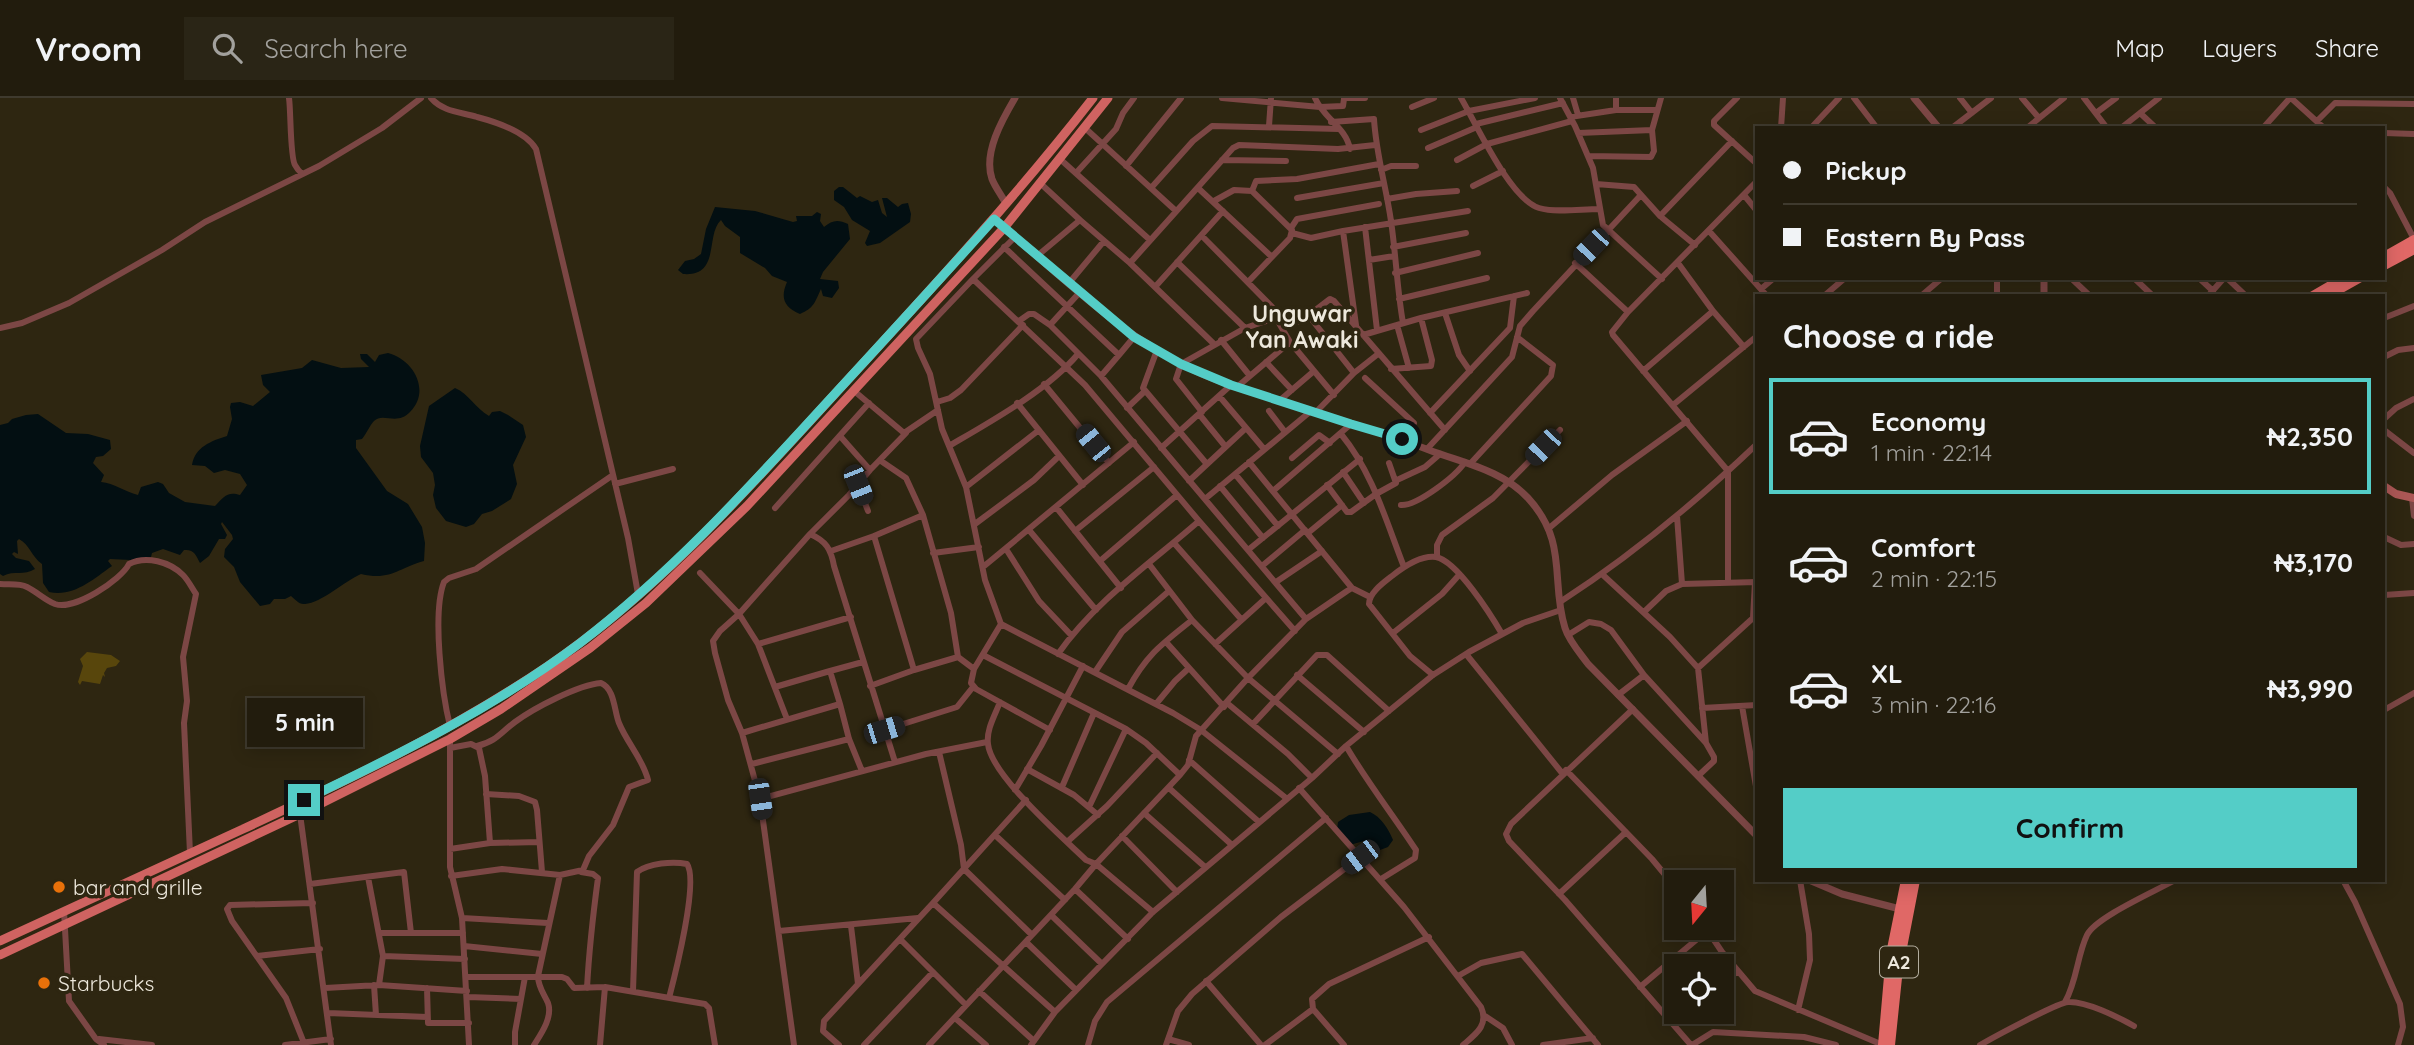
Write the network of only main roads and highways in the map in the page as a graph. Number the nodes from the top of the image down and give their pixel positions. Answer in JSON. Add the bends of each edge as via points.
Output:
{"nodes":[{"id":1,"x":1093,"y":98,"type":"edge"},
{"id":2,"x":1108,"y":98,"type":"edge"},
{"id":3,"x":2414,"y":239,"type":"edge"},
{"id":4,"x":2414,"y":249,"type":"edge"},
{"id":5,"x":2385,"y":256,"type":"edge"},
{"id":6,"x":2385,"y":264,"type":"edge"},
{"id":7,"x":2341,"y":280,"type":"edge"},
{"id":8,"x":2355,"y":280,"type":"edge"},
{"id":9,"x":2316,"y":294,"type":"edge"},
{"id":10,"x":2331,"y":294,"type":"edge"},
{"id":11,"x":2385,"y":487,"type":"edge"},
{"id":12,"x":2413,"y":498,"type":"edge"},
{"id":13,"x":1906,"y":882,"type":"edge"},
{"id":14,"x":1915,"y":882,"type":"edge"},
{"id":15,"x":0,"y":941,"type":"edge"},
{"id":16,"x":0,"y":955,"type":"edge"},
{"id":17,"x":1883,"y":1045,"type":"edge"},
{"id":18,"x":1890,"y":1045,"type":"edge"}],
"edges":[{"from":1,"to":15,"type":"main road","via":[[994,219],[744,493],[665,571],[550,664],[416,746]]},
{"from":2,"to":16,"type":"main road","via":[[1004,228],[747,506],[629,618],[450,743]]},
{"from":3,"to":5,"type":"highway"},
{"from":4,"to":6,"type":"highway"},
{"from":7,"to":9,"type":"highway"},
{"from":8,"to":10,"type":"highway"},
{"from":11,"to":12,"type":"main road"},
{"from":13,"to":17,"type":"highway","number":"A2","via":[[1890,967]]},
{"from":14,"to":18,"type":"highway","number":"A2","via":[[1898,968]]}]}
